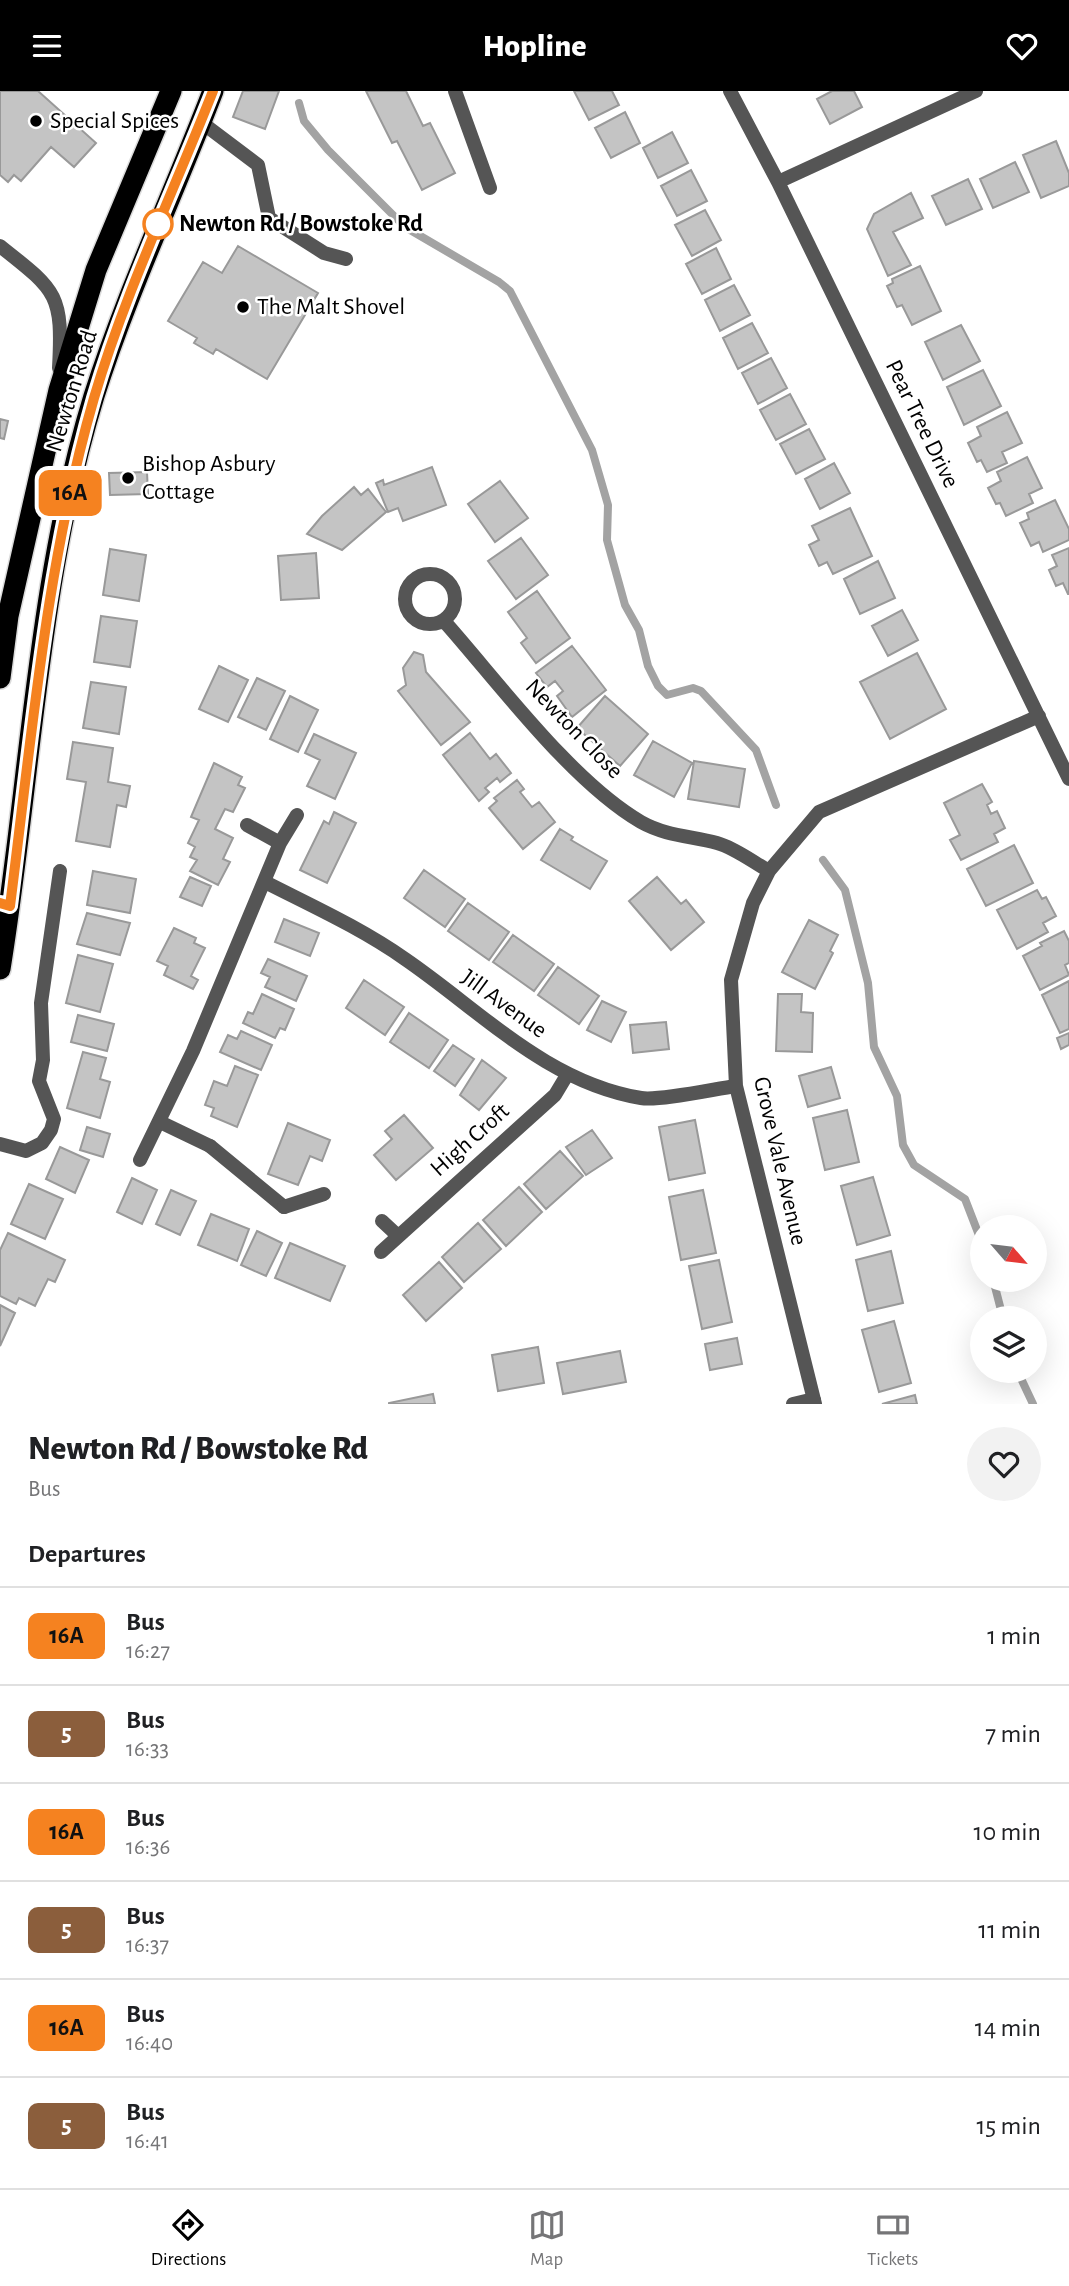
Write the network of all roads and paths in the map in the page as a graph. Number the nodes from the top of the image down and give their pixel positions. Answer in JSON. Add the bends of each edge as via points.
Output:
{"nodes":[{"id":1,"x":171,"y":91,"type":"edge"},
{"id":2,"x":213,"y":91,"type":"edge"},
{"id":3,"x":455,"y":91,"type":"edge"},
{"id":4,"x":730,"y":91,"type":"edge"},
{"id":5,"x":976,"y":91,"type":"edge"},
{"id":6,"x":201,"y":122,"type":"junction"},
{"id":7,"x":778,"y":182,"type":"junction"},
{"id":8,"x":490,"y":188,"type":"dead end"},
{"id":9,"x":0,"y":246,"type":"edge"},
{"id":10,"x":346,"y":259,"type":"dead end"},
{"id":11,"x":58,"y":390,"type":"junction"},
{"id":12,"x":4,"y":615,"type":"edge"},
{"id":13,"x":444,"y":621,"type":"dead end"},
{"id":14,"x":0,"y":678,"type":"edge"},
{"id":15,"x":1039,"y":716,"type":"junction"},
{"id":16,"x":1069,"y":779,"type":"edge"},
{"id":17,"x":297,"y":815,"type":"dead end"},
{"id":18,"x":247,"y":825,"type":"dead end"},
{"id":19,"x":280,"y":843,"type":"junction"},
{"id":20,"x":60,"y":870,"type":"dead end"},
{"id":21,"x":769,"y":871,"type":"junction"},
{"id":22,"x":265,"y":882,"type":"junction"},
{"id":23,"x":0,"y":969,"type":"edge"},
{"id":24,"x":567,"y":1075,"type":"junction"},
{"id":25,"x":736,"y":1086,"type":"junction"},
{"id":26,"x":160,"y":1122,"type":"junction"},
{"id":27,"x":0,"y":1144,"type":"edge"},
{"id":28,"x":140,"y":1160,"type":"dead end"},
{"id":29,"x":324,"y":1194,"type":"dead end"},
{"id":30,"x":382,"y":1221,"type":"dead end"},
{"id":31,"x":397,"y":1235,"type":"junction"},
{"id":32,"x":381,"y":1252,"type":"dead end"},
{"id":33,"x":814,"y":1402,"type":"edge"},
{"id":34,"x":793,"y":1404,"type":"edge"}],
"edges":[{"from":1,"to":11,"type":"highway","name":"Newton Road","via":[[96,270]]},
{"from":2,"to":6,"type":"highway","name":"Newton Road"},
{"from":3,"to":8,"type":"street"},
{"from":4,"to":7,"type":"street","name":"Pear Tree Drive"},
{"from":5,"to":7,"type":"street"},
{"from":6,"to":10,"type":"street","via":[[258,165],[269,218],[324,253]]},
{"from":6,"to":23,"type":"highway","name":"Newton Road","via":[[140,268],[94,397],[67,507],[40,659]]},
{"from":7,"to":15,"type":"street","name":"Pear Tree Drive"},
{"from":9,"to":11,"type":"street","via":[[39,277],[55,297],[61,324]]},
{"from":11,"to":12,"type":"highway","name":"Newton Road"},
{"from":12,"to":14,"type":"highway","name":"Newton Road"},
{"from":13,"to":21,"type":"street","name":"Newton Close","via":[[599,792],[642,822],[681,838],[719,843]]},
{"from":15,"to":16,"type":"street","name":"Pear Tree Drive"},
{"from":15,"to":21,"type":"street","name":"Grove Vale Avenue","via":[[818,812]]},
{"from":17,"to":19,"type":"street"},
{"from":18,"to":19,"type":"street"},
{"from":19,"to":22,"type":"street"},
{"from":20,"to":27,"type":"street","via":[[41,1003],[44,1060],[39,1081],[54,1119],[42,1143],[26,1151]]},
{"from":21,"to":25,"type":"street","name":"Grove Vale Avenue","via":[[753,903],[732,979]]},
{"from":22,"to":24,"type":"street","name":"Jill Avenue","via":[[349,924],[405,959],[512,1040]]},
{"from":22,"to":26,"type":"street"},
{"from":24,"to":25,"type":"street","name":"Jill Avenue","via":[[645,1099]]},
{"from":24,"to":31,"type":"street","name":"High Croft","via":[[555,1095]]},
{"from":25,"to":33,"type":"street","name":"Grove Vale Avenue"},
{"from":26,"to":28,"type":"street"},
{"from":26,"to":29,"type":"street","via":[[210,1146],[284,1207]]},
{"from":30,"to":31,"type":"street"},
{"from":31,"to":32,"type":"street","name":"High Croft"},
{"from":33,"to":34,"type":"street"}]}
